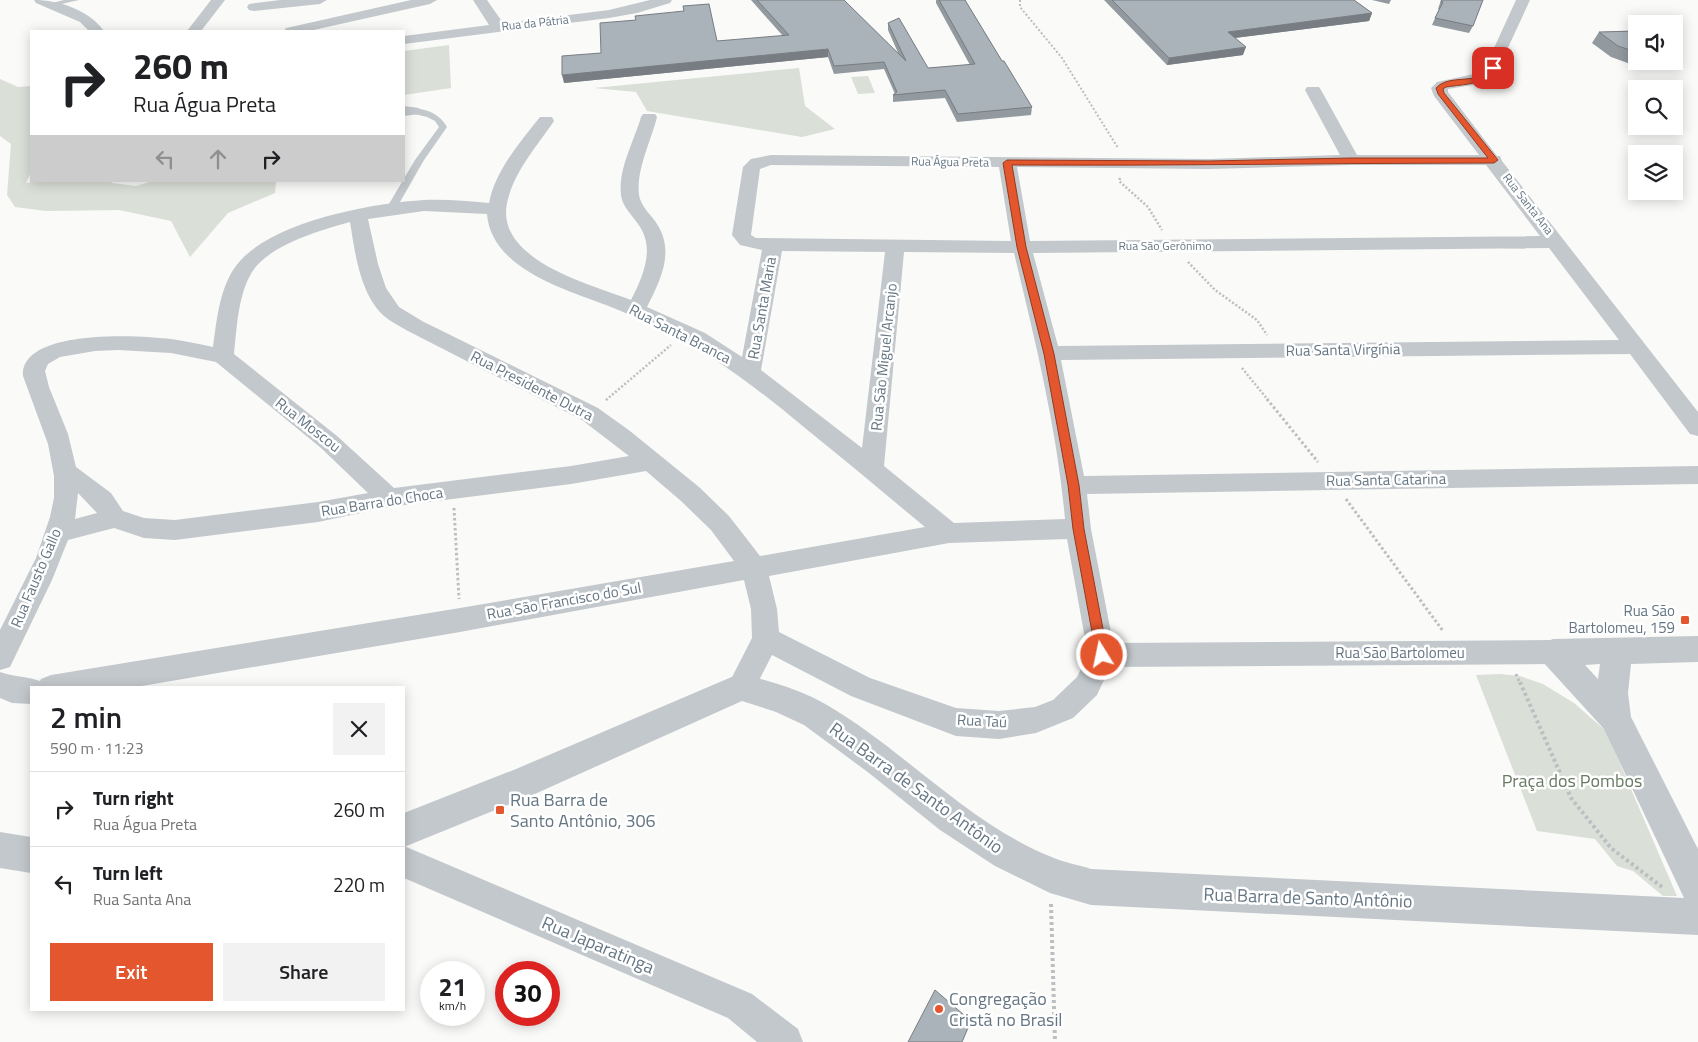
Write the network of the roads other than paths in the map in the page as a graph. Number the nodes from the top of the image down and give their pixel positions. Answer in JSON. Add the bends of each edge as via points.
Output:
{"nodes":[{"id":1,"x":76,"y":0,"type":"edge"},
{"id":2,"x":218,"y":0,"type":"edge"},
{"id":3,"x":320,"y":0,"type":"edge"},
{"id":4,"x":430,"y":0,"type":"edge"},
{"id":5,"x":480,"y":0,"type":"edge"},
{"id":6,"x":665,"y":0,"type":"edge"},
{"id":7,"x":1523,"y":0,"type":"edge"},
{"id":8,"x":44,"y":2,"type":"edge"},
{"id":9,"x":254,"y":7,"type":"dead end"},
{"id":10,"x":337,"y":7,"type":"dead end"},
{"id":11,"x":353,"y":19,"type":"junction"},
{"id":12,"x":498,"y":27,"type":"junction"},
{"id":13,"x":96,"y":30,"type":"edge"},
{"id":14,"x":195,"y":30,"type":"edge"},
{"id":15,"x":296,"y":30,"type":"edge"},
{"id":16,"x":366,"y":30,"type":"edge"},
{"id":17,"x":405,"y":40,"type":"edge"},
{"id":18,"x":1313,"y":90,"type":"dead end"},
{"id":19,"x":408,"y":111,"type":"edge"},
{"id":20,"x":649,"y":117,"type":"dead end"},
{"id":21,"x":546,"y":121,"type":"dead end"},
{"id":22,"x":1351,"y":160,"type":"junction"},
{"id":23,"x":1494,"y":160,"type":"junction"},
{"id":24,"x":1007,"y":163,"type":"junction"},
{"id":25,"x":391,"y":209,"type":"junction"},
{"id":26,"x":496,"y":209,"type":"junction"},
{"id":27,"x":358,"y":216,"type":"junction"},
{"id":28,"x":1556,"y":242,"type":"junction"},
{"id":29,"x":773,"y":245,"type":"junction"},
{"id":30,"x":895,"y":246,"type":"junction"},
{"id":31,"x":1022,"y":247,"type":"junction"},
{"id":32,"x":636,"y":309,"type":"junction"},
{"id":33,"x":1637,"y":347,"type":"junction"},
{"id":34,"x":1049,"y":354,"type":"junction"},
{"id":35,"x":223,"y":356,"type":"junction"},
{"id":36,"x":750,"y":372,"type":"junction"},
{"id":37,"x":1698,"y":428,"type":"edge"},
{"id":38,"x":651,"y":461,"type":"junction"},
{"id":39,"x":872,"y":468,"type":"junction"},
{"id":40,"x":67,"y":474,"type":"junction"},
{"id":41,"x":1698,"y":475,"type":"edge"},
{"id":42,"x":1074,"y":485,"type":"junction"},
{"id":43,"x":389,"y":498,"type":"junction"},
{"id":44,"x":114,"y":518,"type":"junction"},
{"id":45,"x":1078,"y":529,"type":"junction"},
{"id":46,"x":58,"y":533,"type":"junction"},
{"id":47,"x":949,"y":533,"type":"junction"},
{"id":48,"x":754,"y":568,"type":"junction"},
{"id":49,"x":766,"y":639,"type":"junction"},
{"id":50,"x":1698,"y":649,"type":"edge"},
{"id":51,"x":1553,"y":652,"type":"junction"},
{"id":52,"x":1617,"y":652,"type":"junction"},
{"id":53,"x":1102,"y":655,"type":"junction"},
{"id":54,"x":0,"y":658,"type":"edge"},
{"id":55,"x":0,"y":685,"type":"edge"},
{"id":56,"x":63,"y":686,"type":"edge"},
{"id":57,"x":740,"y":687,"type":"junction"},
{"id":58,"x":30,"y":691,"type":"edge"},
{"id":59,"x":1615,"y":719,"type":"junction"},
{"id":60,"x":405,"y":830,"type":"edge"},
{"id":61,"x":0,"y":850,"type":"edge"},
{"id":62,"x":30,"y":855,"type":"edge"},
{"id":63,"x":405,"y":862,"type":"edge"},
{"id":64,"x":1697,"y":883,"type":"edge"},
{"id":65,"x":1698,"y":917,"type":"edge"},
{"id":66,"x":784,"y":1042,"type":"edge"}],
"edges":[{"from":1,"to":8,"type":"lane"},
{"from":2,"to":14,"type":"street"},
{"from":3,"to":9,"type":"street"},
{"from":4,"to":11,"type":"street"},
{"from":5,"to":12,"type":"street"},
{"from":6,"to":12,"type":"street","name":"Rua da Pátria","via":[[632,10]]},
{"from":7,"to":23,"type":"street","name":"Rua Santa Ana","via":[[1489,75],[1439,88]]},
{"from":8,"to":13,"type":"street","via":[[85,20]]},
{"from":10,"to":11,"type":"street"},
{"from":11,"to":15,"type":"street"},
{"from":11,"to":16,"type":"street"},
{"from":12,"to":17,"type":"street","name":"Rua da Pátria"},
{"from":18,"to":22,"type":"street"},
{"from":19,"to":25,"type":"lane","via":[[425,112],[443,126],[414,166]]},
{"from":20,"to":32,"type":"street","via":[[630,178],[630,196],[651,229],[658,261]]},
{"from":21,"to":26,"type":"street","via":[[521,152]]},
{"from":22,"to":23,"type":"street","name":"Rua Água Preta"},
{"from":22,"to":24,"type":"street","name":"Rua Água Preta","via":[[1209,164]]},
{"from":23,"to":28,"type":"street","name":"Rua Santa Ana"},
{"from":24,"to":29,"type":"street","name":"Rua Água Preta","via":[[783,160],[756,163],[752,167],[741,235],[749,243]]},
{"from":24,"to":31,"type":"street"},
{"from":25,"to":26,"type":"street","via":[[424,206]]},
{"from":25,"to":27,"type":"street"},
{"from":26,"to":32,"type":"street","name":"Rua Santa Branca","via":[[497,224],[506,241],[536,269]]},
{"from":27,"to":35,"type":"street","via":[[296,232],[264,250],[247,266],[232,304]]},
{"from":27,"to":38,"type":"street","name":"Rua Presidente Dutra","via":[[376,287],[389,310],[590,414]]},
{"from":28,"to":31,"type":"street","name":"Rua São Gerônimo"},
{"from":28,"to":33,"type":"street","name":"Rua Santa Ana"},
{"from":29,"to":30,"type":"street","name":"Rua São Gerônimo"},
{"from":29,"to":36,"type":"street","name":"Rua Santa Maria"},
{"from":30,"to":31,"type":"street","name":"Rua São Gerônimo"},
{"from":30,"to":39,"type":"street","name":"Rua São Miguel Arcanjo"},
{"from":31,"to":34,"type":"street"},
{"from":32,"to":36,"type":"street","name":"Rua Santa Branca","via":[[713,347]]},
{"from":33,"to":34,"type":"street","name":"Rua Santa Virgínia"},
{"from":33,"to":37,"type":"street","name":"Rua Santa Ana"},
{"from":34,"to":42,"type":"street"},
{"from":35,"to":40,"type":"street","name":"Rua Fausto Gallo","via":[[171,346],[114,343],[61,349],[37,362],[34,370],[36,383]]},
{"from":35,"to":43,"type":"street","name":"Rua Moscou","via":[[341,451]]},
{"from":36,"to":39,"type":"street","name":"Rua Santa Branca"},
{"from":38,"to":43,"type":"street","name":"Rua Barra do Choca","via":[[571,475]]},
{"from":38,"to":48,"type":"street","name":"Rua Presidente Dutra","via":[[720,523]]},
{"from":39,"to":47,"type":"street","name":"Rua Santa Branca"},
{"from":40,"to":44,"type":"street","via":[[96,495]]},
{"from":40,"to":46,"type":"street","name":"Rua Fausto Gallo","via":[[66,500]]},
{"from":41,"to":42,"type":"street","name":"Rua Santa Catarina"},
{"from":42,"to":45,"type":"street"},
{"from":43,"to":44,"type":"street","name":"Rua Barra do Choca","via":[[318,512],[175,530],[144,528]]},
{"from":44,"to":46,"type":"street"},
{"from":45,"to":47,"type":"street","name":"Rua São Francisco do Sul"},
{"from":45,"to":53,"type":"street"},
{"from":46,"to":54,"type":"street","name":"Rua Fausto Gallo"},
{"from":47,"to":48,"type":"street","name":"Rua São Francisco do Sul"},
{"from":48,"to":49,"type":"street","via":[[764,609]]},
{"from":48,"to":56,"type":"street","name":"Rua São Francisco do Sul"},
{"from":49,"to":53,"type":"street","name":"Rua Taú","via":[[861,687],[913,707],[956,722],[999,726],[1036,720],[1063,709],[1087,686]]},
{"from":49,"to":57,"type":"street"},
{"from":50,"to":52,"type":"street","name":"Rua São Bartolomeu"},
{"from":51,"to":52,"type":"street","name":"Rua São Bartolomeu"},
{"from":51,"to":53,"type":"street","name":"Rua São Bartolomeu"},
{"from":51,"to":59,"type":"street"},
{"from":52,"to":59,"type":"street","via":[[1612,693]]},
{"from":55,"to":58,"type":"street","via":[[12,690]]},
{"from":57,"to":60,"type":"street","via":[[525,782]]},
{"from":57,"to":65,"type":"street","name":"Rua Barra de Santo Antônio","via":[[783,700],[815,715],[952,818],[1007,854],[1050,876],[1091,887]]},
{"from":59,"to":64,"type":"street"},
{"from":61,"to":62,"type":"street"},
{"from":63,"to":66,"type":"street","name":"Rua Japaratinga","via":[[740,1006]]}]}
